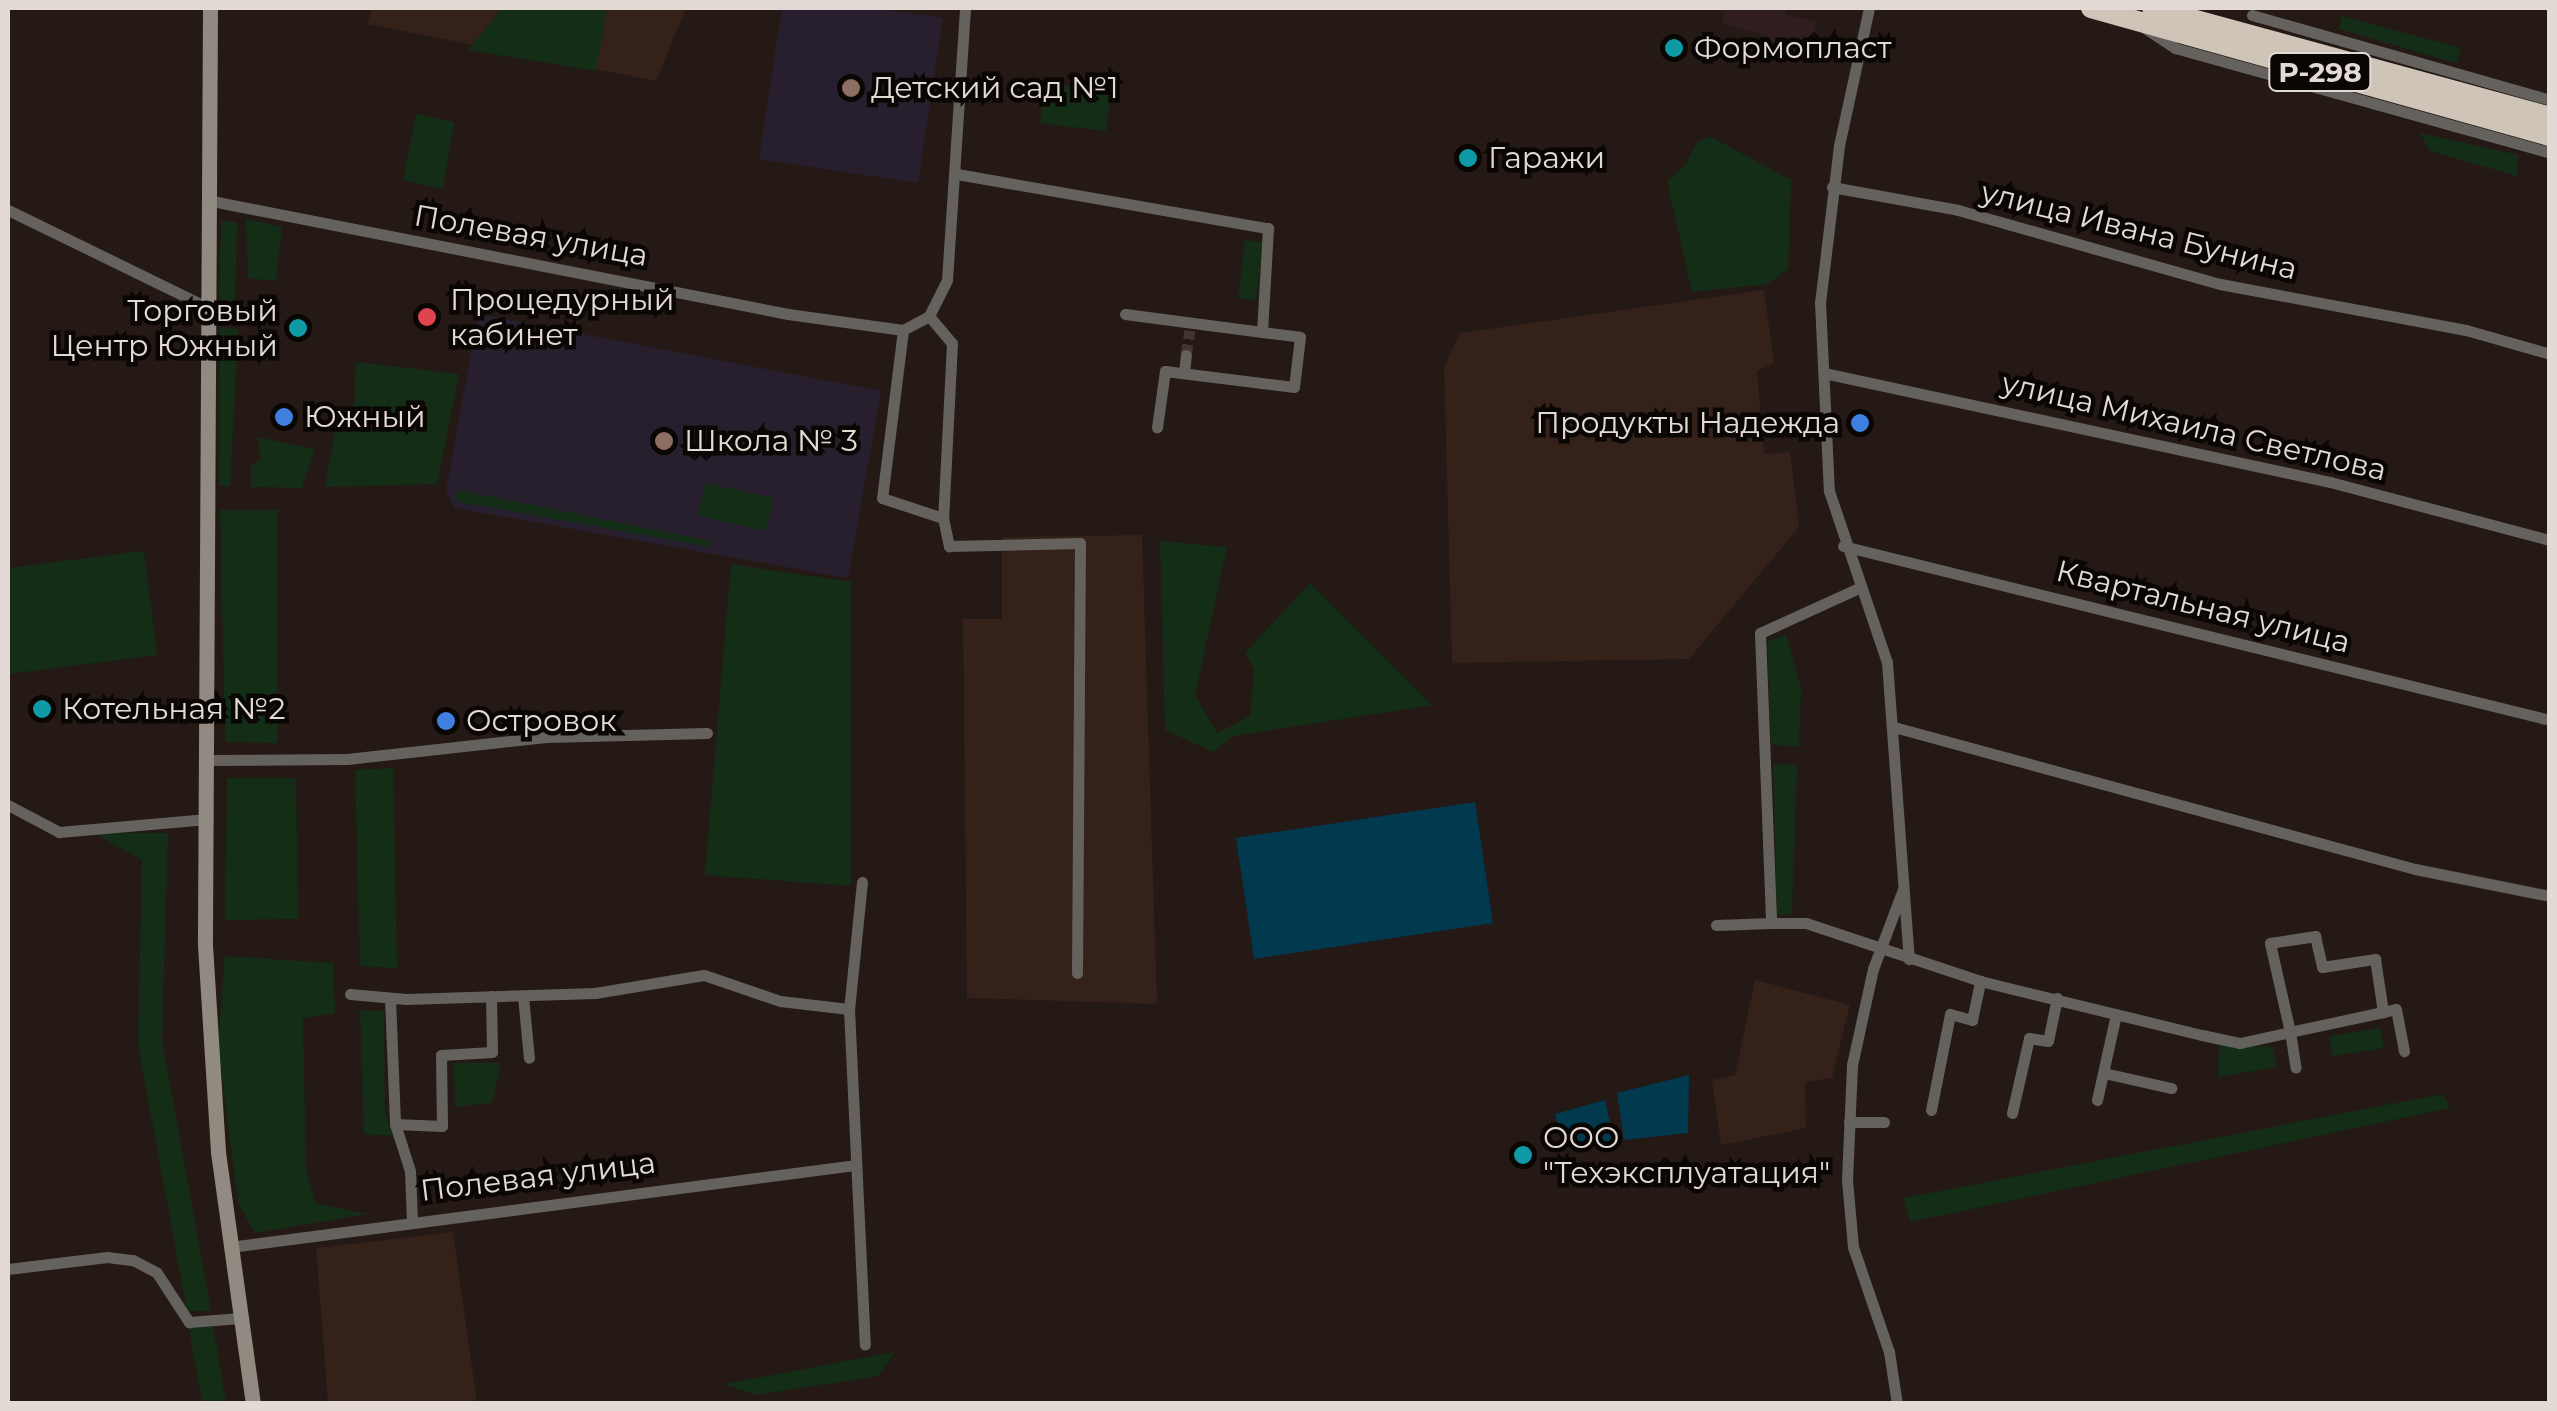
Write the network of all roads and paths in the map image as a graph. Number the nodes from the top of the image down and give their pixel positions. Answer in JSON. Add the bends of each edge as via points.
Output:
{"nodes":[{"id":1,"x":210,"y":8,"type":"edge"},
{"id":2,"x":965,"y":8,"type":"edge"},
{"id":3,"x":1869,"y":8,"type":"edge"},
{"id":4,"x":2091,"y":8,"type":"edge"},
{"id":5,"x":2152,"y":8,"type":"edge"},
{"id":6,"x":2130,"y":19,"type":"junction"},
{"id":7,"x":2251,"y":19,"type":"edge"},
{"id":8,"x":2550,"y":100,"type":"edge"},
{"id":9,"x":2550,"y":117,"type":"edge"},
{"id":10,"x":2550,"y":136,"type":"edge"},
{"id":11,"x":2550,"y":153,"type":"edge"},
{"id":12,"x":957,"y":174,"type":"junction"},
{"id":13,"x":1832,"y":187,"type":"junction"},
{"id":14,"x":212,"y":200,"type":"junction"},
{"id":15,"x":8,"y":210,"type":"edge"},
{"id":16,"x":211,"y":308,"type":"junction"},
{"id":17,"x":1124,"y":314,"type":"dead end"},
{"id":18,"x":930,"y":316,"type":"junction"},
{"id":19,"x":903,"y":330,"type":"junction"},
{"id":20,"x":1262,"y":332,"type":"junction"},
{"id":21,"x":1186,"y":354,"type":"tunnel mouth"},
{"id":22,"x":2550,"y":354,"type":"edge"},
{"id":23,"x":1184,"y":373,"type":"junction"},
{"id":24,"x":1824,"y":373,"type":"junction"},
{"id":25,"x":1158,"y":427,"type":"dead end"},
{"id":26,"x":943,"y":518,"type":"junction"},
{"id":27,"x":2550,"y":540,"type":"edge"},
{"id":28,"x":1843,"y":546,"type":"junction"},
{"id":29,"x":1860,"y":587,"type":"junction"},
{"id":30,"x":2550,"y":720,"type":"edge"},
{"id":31,"x":1894,"y":727,"type":"junction"},
{"id":32,"x":707,"y":733,"type":"dead end"},
{"id":33,"x":207,"y":760,"type":"junction"},
{"id":34,"x":8,"y":805,"type":"edge"},
{"id":35,"x":207,"y":819,"type":"junction"},
{"id":36,"x":862,"y":882,"type":"dead end"},
{"id":37,"x":1905,"y":885,"type":"junction"},
{"id":38,"x":2550,"y":896,"type":"edge"},
{"id":39,"x":1771,"y":924,"type":"junction"},
{"id":40,"x":1716,"y":925,"type":"dead end"},
{"id":41,"x":1882,"y":946,"type":"junction"},
{"id":42,"x":1910,"y":959,"type":"junction"},
{"id":43,"x":1077,"y":973,"type":"dead end"},
{"id":44,"x":1980,"y":980,"type":"junction"},
{"id":45,"x":350,"y":994,"type":"dead end"},
{"id":46,"x":492,"y":996,"type":"junction"},
{"id":47,"x":523,"y":996,"type":"junction"},
{"id":48,"x":390,"y":998,"type":"junction"},
{"id":49,"x":2058,"y":998,"type":"junction"},
{"id":50,"x":850,"y":1009,"type":"junction"},
{"id":51,"x":2383,"y":1012,"type":"junction"},
{"id":52,"x":2116,"y":1014,"type":"junction"},
{"id":53,"x":2290,"y":1032,"type":"junction"},
{"id":54,"x":2404,"y":1051,"type":"dead end"},
{"id":55,"x":529,"y":1058,"type":"dead end"},
{"id":56,"x":2296,"y":1068,"type":"dead end"},
{"id":57,"x":2104,"y":1073,"type":"junction"},
{"id":58,"x":2171,"y":1088,"type":"dead end"},
{"id":59,"x":2097,"y":1100,"type":"dead end"},
{"id":60,"x":1931,"y":1110,"type":"dead end"},
{"id":61,"x":2012,"y":1113,"type":"dead end"},
{"id":62,"x":1849,"y":1122,"type":"junction"},
{"id":63,"x":1884,"y":1122,"type":"dead end"},
{"id":64,"x":395,"y":1124,"type":"junction"},
{"id":65,"x":855,"y":1165,"type":"junction"},
{"id":66,"x":412,"y":1220,"type":"junction"},
{"id":67,"x":230,"y":1247,"type":"junction"},
{"id":68,"x":8,"y":1269,"type":"edge"},
{"id":69,"x":241,"y":1318,"type":"junction"},
{"id":70,"x":865,"y":1345,"type":"dead end"},
{"id":71,"x":253,"y":1404,"type":"edge"},
{"id":72,"x":1897,"y":1404,"type":"edge"}],
"edges":[{"from":1,"to":14,"type":"main road"},
{"from":2,"to":12,"type":"street"},
{"from":3,"to":13,"type":"street"},
{"from":4,"to":6,"type":"highway","number":"Р-298"},
{"from":5,"to":7,"type":"highway","number":"Р-298"},
{"from":6,"to":10,"type":"highway","number":"Р-298"},
{"from":6,"to":11,"type":"street","via":[[2175,48]]},
{"from":7,"to":8,"type":"street"},
{"from":7,"to":9,"type":"highway","number":"Р-298"},
{"from":12,"to":18,"type":"street","via":[[947,280]]},
{"from":12,"to":20,"type":"street","via":[[1268,228]]},
{"from":13,"to":22,"type":"street","name":"улица Ивана Бунина","via":[[1958,210],[2220,284],[2466,330]]},
{"from":13,"to":24,"type":"street","via":[[1820,302]]},
{"from":14,"to":16,"type":"main road"},
{"from":14,"to":19,"type":"street","name":"Полевая улица","via":[[788,314]]},
{"from":15,"to":16,"type":"street"},
{"from":16,"to":33,"type":"main road"},
{"from":17,"to":20,"type":"street"},
{"from":18,"to":19,"type":"street"},
{"from":18,"to":26,"type":"street","via":[[952,343]]},
{"from":19,"to":26,"type":"street","via":[[882,498]]},
{"from":20,"to":23,"type":"street","via":[[1300,337],[1294,387]]},
{"from":21,"to":23,"type":"street"},
{"from":23,"to":25,"type":"street","via":[[1165,370]]},
{"from":24,"to":27,"type":"street","name":"улица Михаила Светлова","via":[[2311,478]]},
{"from":24,"to":28,"type":"street","via":[[1829,492]]},
{"from":26,"to":43,"type":"street","via":[[949,546],[1080,544]]},
{"from":28,"to":29,"type":"street"},
{"from":28,"to":30,"type":"street","name":"Квартальная улица"},
{"from":29,"to":31,"type":"street","via":[[1888,662]]},
{"from":29,"to":39,"type":"street","via":[[1760,633]]},
{"from":31,"to":37,"type":"street"},
{"from":31,"to":38,"type":"street","via":[[2416,869]]},
{"from":32,"to":33,"type":"street","via":[[546,737],[347,759]]},
{"from":33,"to":35,"type":"main road"},
{"from":34,"to":35,"type":"street","via":[[59,832]]},
{"from":35,"to":67,"type":"main road","via":[[209,1041]]},
{"from":36,"to":50,"type":"street"},
{"from":37,"to":41,"type":"street"},
{"from":37,"to":42,"type":"street"},
{"from":39,"to":40,"type":"street"},
{"from":39,"to":41,"type":"street","via":[[1806,923]]},
{"from":41,"to":42,"type":"street"},
{"from":41,"to":62,"type":"street","via":[[1852,1065]]},
{"from":42,"to":44,"type":"street"},
{"from":44,"to":49,"type":"street"},
{"from":44,"to":60,"type":"street","via":[[1972,1020],[1950,1014]]},
{"from":45,"to":48,"type":"street"},
{"from":46,"to":47,"type":"street"},
{"from":46,"to":48,"type":"street"},
{"from":46,"to":64,"type":"street","via":[[492,1052],[441,1055],[442,1126]]},
{"from":47,"to":50,"type":"street","via":[[595,993],[704,975],[780,1002]]},
{"from":47,"to":55,"type":"street"},
{"from":48,"to":64,"type":"street"},
{"from":49,"to":52,"type":"street"},
{"from":49,"to":61,"type":"street","via":[[2048,1040],[2029,1038]]},
{"from":50,"to":65,"type":"street"},
{"from":51,"to":53,"type":"street"},
{"from":51,"to":53,"type":"street","via":[[2375,959],[2322,968],[2316,936],[2270,942]]},
{"from":51,"to":54,"type":"street","via":[[2396,1009]]},
{"from":52,"to":53,"type":"street","via":[[2240,1043]]},
{"from":52,"to":57,"type":"street"},
{"from":53,"to":56,"type":"street"},
{"from":57,"to":58,"type":"street"},
{"from":57,"to":59,"type":"street"},
{"from":62,"to":63,"type":"street"},
{"from":62,"to":72,"type":"street","via":[[1854,1248],[1888,1352]]},
{"from":64,"to":66,"type":"street","via":[[410,1171]]},
{"from":65,"to":66,"type":"street","name":"Полевая улица"},
{"from":65,"to":70,"type":"street"},
{"from":66,"to":67,"type":"street","name":"Полевая улица"},
{"from":67,"to":69,"type":"main road"},
{"from":68,"to":69,"type":"street","via":[[133,1260],[157,1273],[189,1322]]},
{"from":69,"to":71,"type":"main road"}]}
